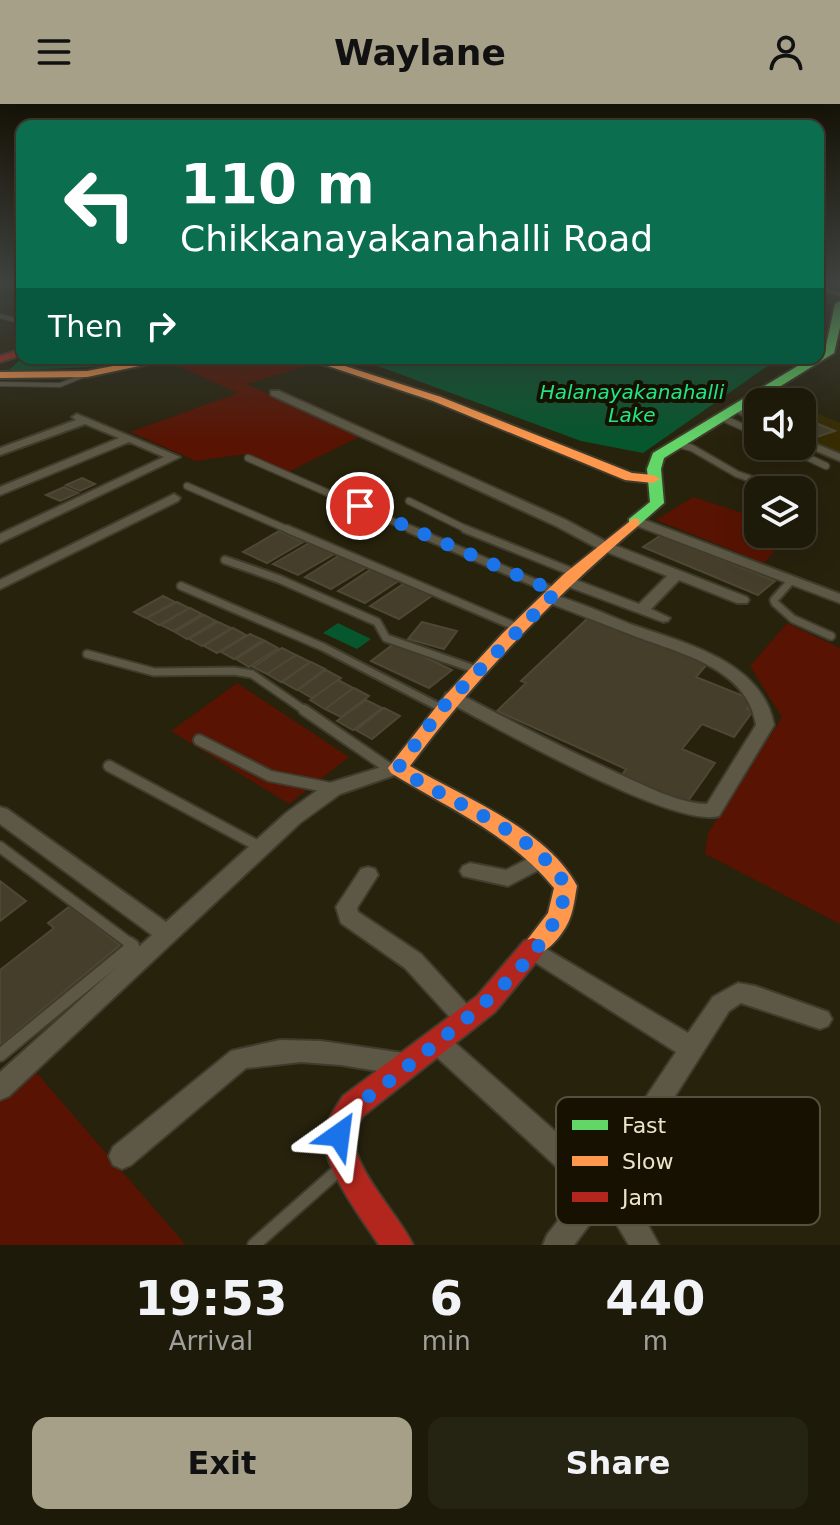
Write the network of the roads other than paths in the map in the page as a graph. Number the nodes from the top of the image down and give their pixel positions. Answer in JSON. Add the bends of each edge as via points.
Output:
{"nodes":[{"id":1,"x":834,"y":334,"type":"edge"},
{"id":2,"x":824,"y":355,"type":"edge"},
{"id":3,"x":152,"y":364,"type":"edge"},
{"id":4,"x":335,"y":364,"type":"edge"},
{"id":5,"x":809,"y":364,"type":"edge"},
{"id":6,"x":92,"y":372,"type":"junction"},
{"id":7,"x":0,"y":375,"type":"edge"},
{"id":8,"x":0,"y":384,"type":"edge"},
{"id":9,"x":275,"y":393,"type":"dead end"},
{"id":10,"x":729,"y":413,"type":"junction"},
{"id":11,"x":744,"y":416,"type":"edge"},
{"id":12,"x":744,"y":424,"type":"edge"},
{"id":13,"x":130,"y":438,"type":"junction"},
{"id":14,"x":678,"y":444,"type":"junction"},
{"id":15,"x":816,"y":447,"type":"edge"},
{"id":16,"x":0,"y":452,"type":"edge"},
{"id":17,"x":248,"y":458,"type":"dead end"},
{"id":18,"x":840,"y":458,"type":"edge"},
{"id":19,"x":813,"y":460,"type":"edge"},
{"id":20,"x":826,"y":466,"type":"dead end"},
{"id":21,"x":744,"y":476,"type":"edge"},
{"id":22,"x":653,"y":479,"type":"junction"},
{"id":23,"x":187,"y":486,"type":"dead end"},
{"id":24,"x":0,"y":491,"type":"edge"},
{"id":25,"x":174,"y":498,"type":"dead end"},
{"id":26,"x":409,"y":501,"type":"dead end"},
{"id":27,"x":637,"y":521,"type":"junction"},
{"id":28,"x":0,"y":539,"type":"edge"},
{"id":29,"x":604,"y":546,"type":"junction"},
{"id":30,"x":225,"y":560,"type":"dead end"},
{"id":31,"x":676,"y":575,"type":"junction"},
{"id":32,"x":790,"y":582,"type":"junction"},
{"id":33,"x":0,"y":585,"type":"edge"},
{"id":34,"x":181,"y":586,"type":"dead end"},
{"id":35,"x":562,"y":586,"type":"junction"},
{"id":36,"x":840,"y":599,"type":"edge"},
{"id":37,"x":742,"y":600,"type":"dead end"},
{"id":38,"x":641,"y":610,"type":"junction"},
{"id":39,"x":663,"y":618,"type":"dead end"},
{"id":40,"x":520,"y":628,"type":"junction"},
{"id":41,"x":831,"y":636,"type":"dead end"},
{"id":42,"x":87,"y":654,"type":"dead end"},
{"id":43,"x":478,"y":671,"type":"junction"},
{"id":44,"x":447,"y":703,"type":"junction"},
{"id":45,"x":199,"y":740,"type":"dead end"},
{"id":46,"x":109,"y":766,"type":"dead end"},
{"id":47,"x":394,"y":769,"type":"junction"},
{"id":48,"x":333,"y":789,"type":"junction"},
{"id":49,"x":0,"y":814,"type":"edge"},
{"id":50,"x":0,"y":847,"type":"edge"},
{"id":51,"x":261,"y":847,"type":"junction"},
{"id":52,"x":545,"y":858,"type":"junction"},
{"id":53,"x":470,"y":871,"type":"dead end"},
{"id":54,"x":368,"y":875,"type":"dead end"},
{"id":55,"x":167,"y":934,"type":"junction"},
{"id":56,"x":533,"y":950,"type":"junction"},
{"id":57,"x":81,"y":1002,"type":"junction"},
{"id":58,"x":466,"y":1019,"type":"junction"},
{"id":59,"x":820,"y":1019,"type":"dead end"},
{"id":60,"x":437,"y":1042,"type":"junction"},
{"id":61,"x":693,"y":1049,"type":"junction"},
{"id":62,"x":0,"y":1055,"type":"edge"},
{"id":63,"x":408,"y":1065,"type":"junction"},
{"id":64,"x":0,"y":1088,"type":"edge"},
{"id":65,"x":661,"y":1097,"type":"edge"},
{"id":66,"x":556,"y":1148,"type":"edge"},
{"id":67,"x":122,"y":1156,"type":"dead end"},
{"id":68,"x":347,"y":1163,"type":"junction"},
{"id":69,"x":572,"y":1225,"type":"edge"},
{"id":70,"x":633,"y":1225,"type":"edge"},
{"id":71,"x":254,"y":1245,"type":"edge"},
{"id":72,"x":397,"y":1245,"type":"edge"},
{"id":73,"x":557,"y":1245,"type":"edge"},
{"id":74,"x":645,"y":1245,"type":"edge"}],
"edges":[{"from":1,"to":2,"type":"main road"},
{"from":3,"to":6,"type":"main road"},
{"from":4,"to":22,"type":"main road","via":[[630,477]]},
{"from":5,"to":10,"type":"main road"},
{"from":6,"to":7,"type":"main road"},
{"from":6,"to":8,"type":"lane","via":[[64,384]]},
{"from":9,"to":29,"type":"street"},
{"from":10,"to":11,"type":"street"},
{"from":10,"to":12,"type":"lane"},
{"from":10,"to":14,"type":"main road"},
{"from":13,"to":16,"type":"street","via":[[82,418]]},
{"from":13,"to":24,"type":"street"},
{"from":13,"to":28,"type":"street","via":[[174,457]]},
{"from":14,"to":21,"type":"lane"},
{"from":14,"to":22,"type":"main road","via":[[658,456]]},
{"from":15,"to":18,"type":"street"},
{"from":17,"to":35,"type":"lane"},
{"from":19,"to":20,"type":"lane"},
{"from":22,"to":27,"type":"main road","via":[[657,503]]},
{"from":23,"to":40,"type":"lane"},
{"from":25,"to":33,"type":"street"},
{"from":26,"to":35,"type":"lane"},
{"from":27,"to":29,"type":"main road"},
{"from":27,"to":32,"type":"street"},
{"from":29,"to":31,"type":"street"},
{"from":29,"to":35,"type":"main road"},
{"from":30,"to":43,"type":"lane","via":[[377,622],[386,638]]},
{"from":31,"to":37,"type":"street"},
{"from":31,"to":38,"type":"street"},
{"from":32,"to":36,"type":"street"},
{"from":32,"to":41,"type":"lane","via":[[775,603],[793,619]]},
{"from":34,"to":44,"type":"lane"},
{"from":35,"to":38,"type":"street"},
{"from":35,"to":40,"type":"main road"},
{"from":35,"to":44,"type":"street","via":[[710,659],[748,690],[765,725],[712,811],[695,813],[631,787]]},
{"from":38,"to":39,"type":"street"},
{"from":40,"to":43,"type":"main road"},
{"from":42,"to":47,"type":"lane","via":[[129,669],[252,674]]},
{"from":43,"to":44,"type":"main road"},
{"from":44,"to":47,"type":"main road"},
{"from":45,"to":48,"type":"lane","via":[[270,776]]},
{"from":46,"to":51,"type":"lane"},
{"from":47,"to":48,"type":"street"},
{"from":47,"to":52,"type":"main road"},
{"from":48,"to":51,"type":"street"},
{"from":49,"to":55,"type":"street"},
{"from":50,"to":57,"type":"lane","via":[[133,946]]},
{"from":51,"to":55,"type":"street"},
{"from":52,"to":53,"type":"street","via":[[508,878]]},
{"from":52,"to":56,"type":"main road","via":[[566,886],[559,917]]},
{"from":54,"to":58,"type":"street","via":[[346,907],[348,917],[413,961]]},
{"from":55,"to":57,"type":"street"},
{"from":56,"to":58,"type":"main road"},
{"from":56,"to":61,"type":"street"},
{"from":57,"to":62,"type":"lane"},
{"from":57,"to":64,"type":"street"},
{"from":58,"to":60,"type":"main road"},
{"from":59,"to":61,"type":"street","via":[[738,993],[721,1004]]},
{"from":60,"to":63,"type":"main road"},
{"from":60,"to":66,"type":"street"},
{"from":61,"to":65,"type":"street"},
{"from":63,"to":67,"type":"street","via":[[309,1049],[239,1059]]},
{"from":63,"to":68,"type":"main road","via":[[353,1106],[339,1135]]},
{"from":68,"to":71,"type":"lane"},
{"from":68,"to":72,"type":"main road"},
{"from":69,"to":73,"type":"street"},
{"from":70,"to":74,"type":"street"}]}
